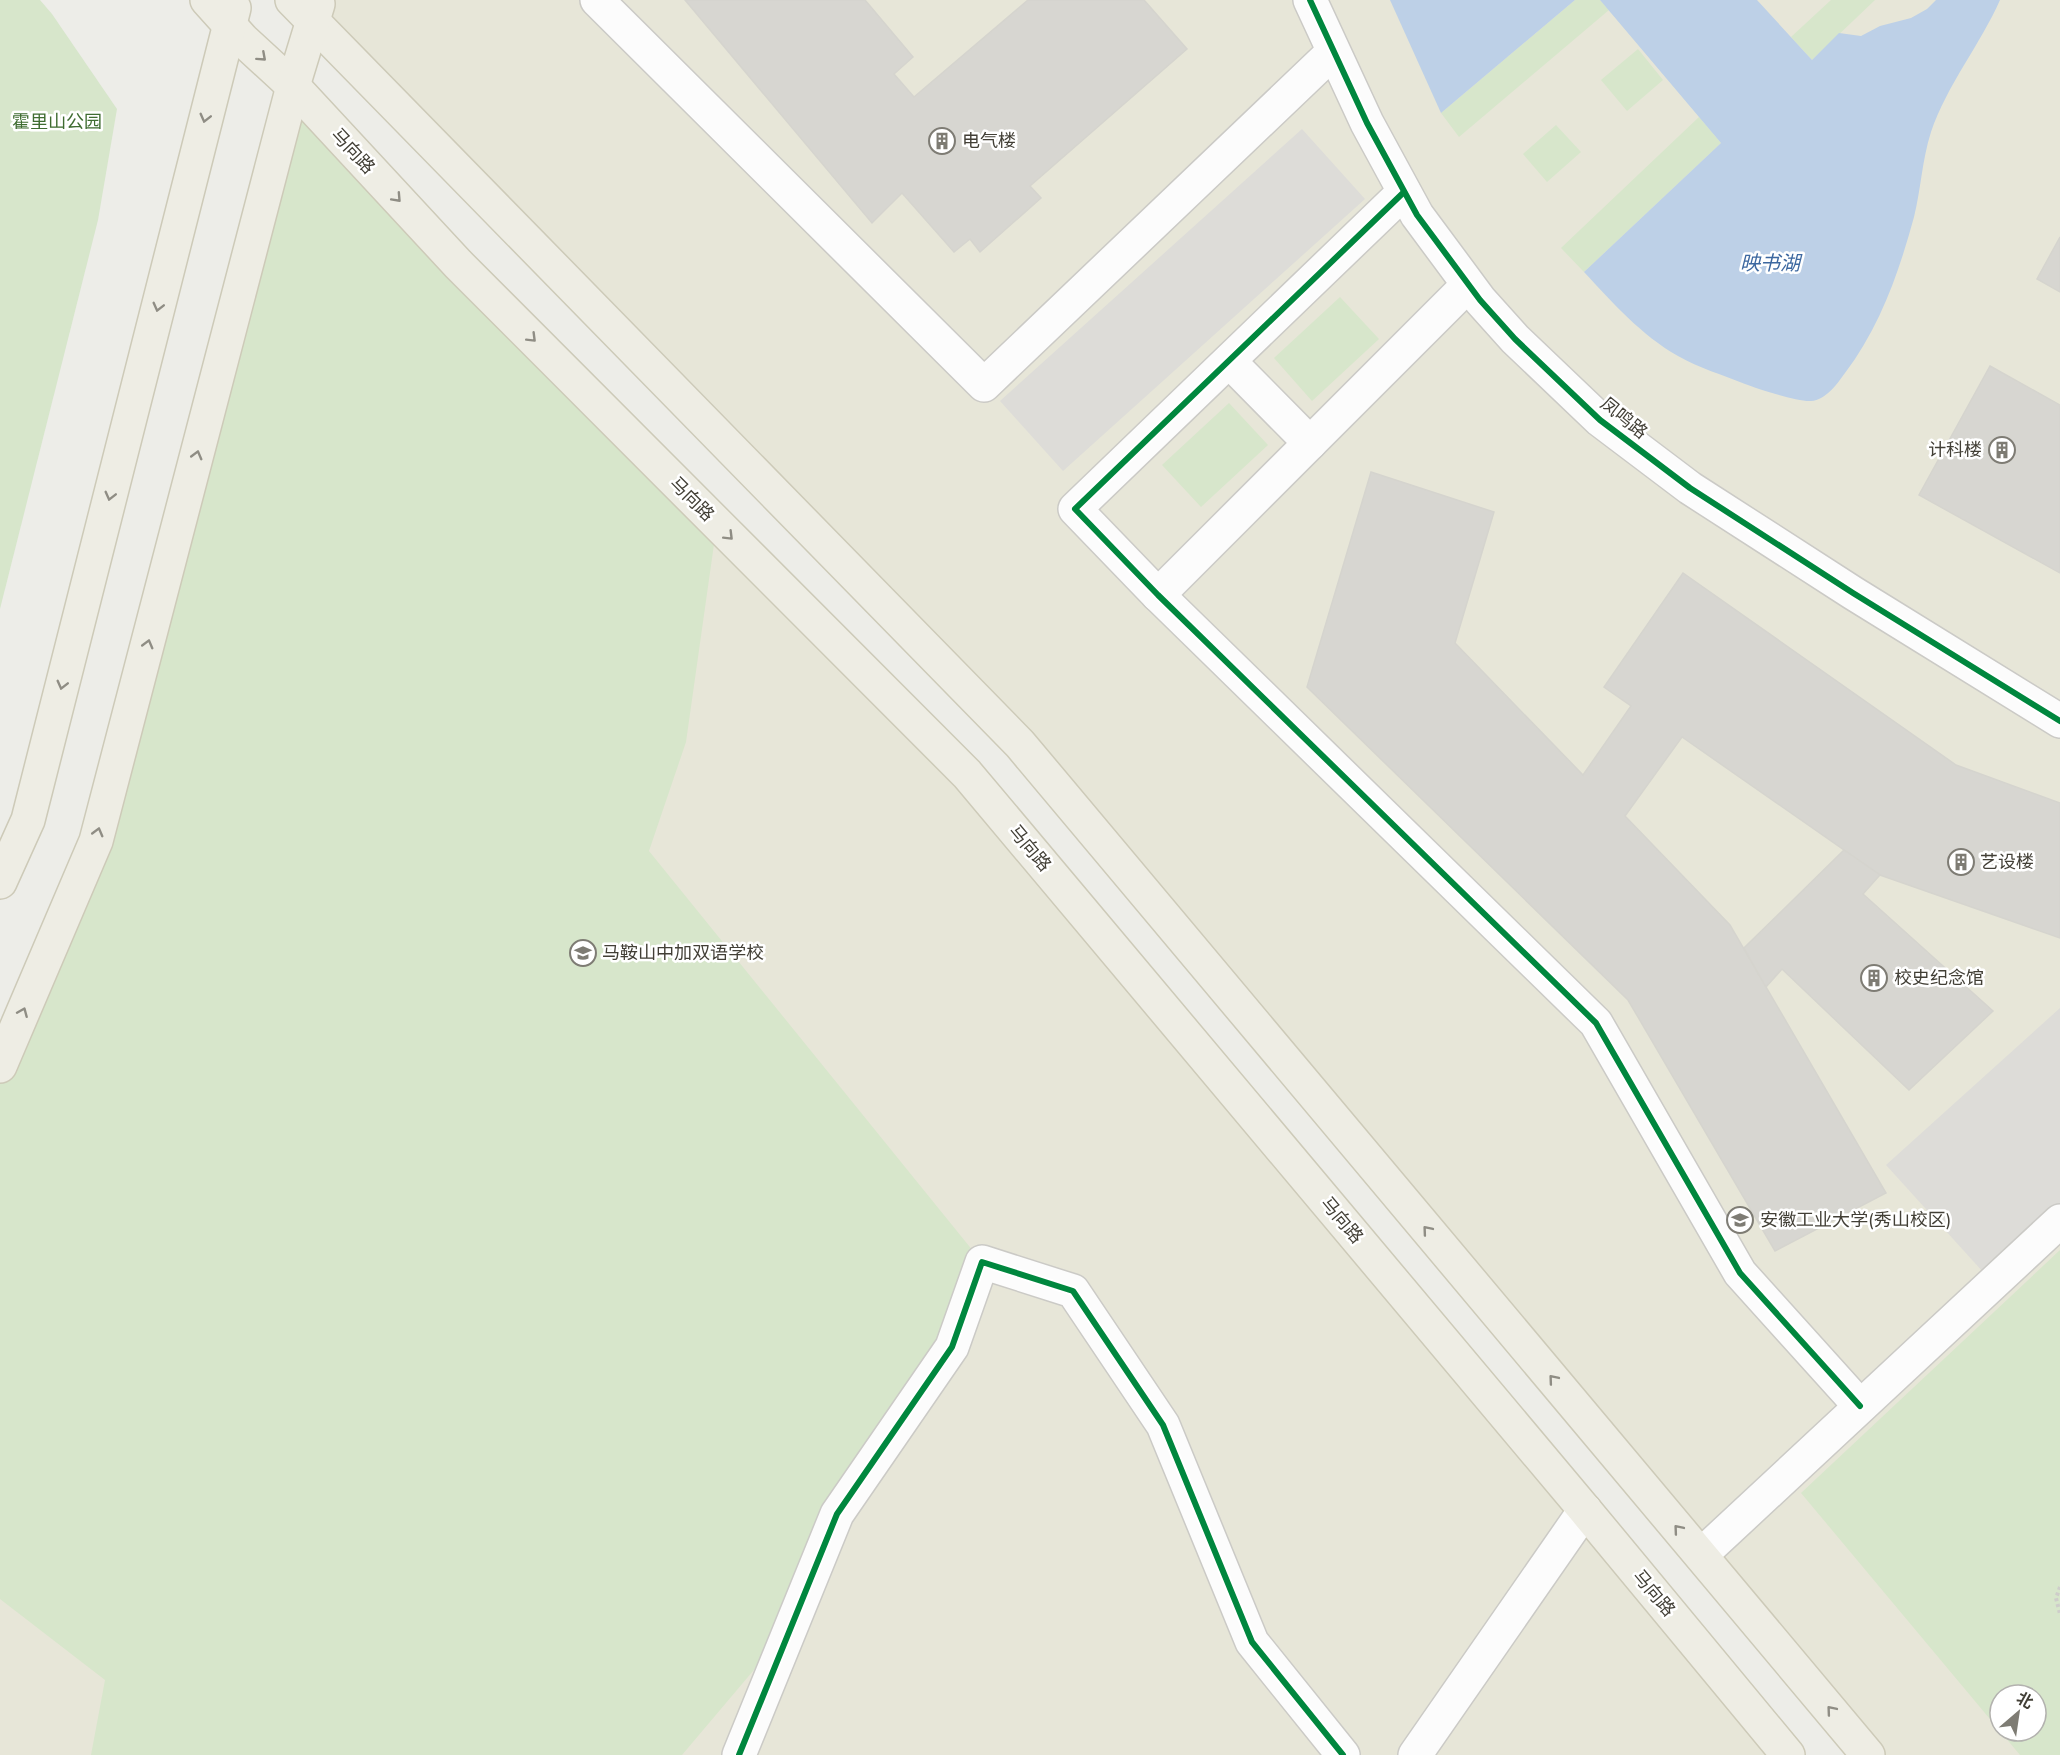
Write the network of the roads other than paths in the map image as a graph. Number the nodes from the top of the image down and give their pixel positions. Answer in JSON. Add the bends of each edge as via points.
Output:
{"nodes":[{"id":1,"x":207,"y":0,"type":"edge"},
{"id":2,"x":597,"y":0,"type":"edge"},
{"id":3,"x":1310,"y":0,"type":"edge"},
{"id":4,"x":308,"y":7,"type":"edge"},
{"id":5,"x":232,"y":12,"type":"edge"},
{"id":6,"x":1333,"y":52,"type":"junction"},
{"id":7,"x":293,"y":86,"type":"junction"},
{"id":8,"x":1404,"y":192,"type":"junction"},
{"id":9,"x":1468,"y":285,"type":"junction"},
{"id":10,"x":1229,"y":361,"type":"junction"},
{"id":11,"x":1310,"y":443,"type":"junction"},
{"id":12,"x":1158,"y":595,"type":"junction"},
{"id":13,"x":2060,"y":721,"type":"edge"},
{"id":14,"x":0,"y":882,"type":"edge"},
{"id":15,"x":0,"y":1066,"type":"edge"},
{"id":16,"x":2060,"y":1221,"type":"edge"},
{"id":17,"x":1860,"y":1406,"type":"junction"},
{"id":18,"x":1585,"y":1510,"type":"junction"},
{"id":19,"x":1701,"y":1555,"type":"junction"},
{"id":20,"x":740,"y":1755,"type":"edge"},
{"id":21,"x":1343,"y":1755,"type":"edge"},
{"id":22,"x":1415,"y":1755,"type":"edge"},
{"id":23,"x":1788,"y":1755,"type":"edge"},
{"id":24,"x":1868,"y":1755,"type":"edge"}],
"edges":[{"from":1,"to":5,"type":"main road","name":"马向路"},
{"from":2,"to":6,"type":"street","via":[[984,385]]},
{"from":3,"to":6,"type":"street","name":"凤鸣路"},
{"from":4,"to":7,"type":"main road"},
{"from":19,"to":4,"type":"main road","one_way":true,"via":[[1020,744]]},
{"from":5,"to":7,"type":"main road","name":"马向路","one_way":true,"via":[[243,40]]},
{"from":5,"to":14,"type":"main road","one_way":true,"via":[[28,820]]},
{"from":6,"to":8,"type":"street","name":"凤鸣路"},
{"from":15,"to":7,"type":"main road","one_way":true,"via":[[96,841]]},
{"from":7,"to":18,"type":"main road","name":"马向路","one_way":true,"via":[[458,264],[967,774]]},
{"from":8,"to":9,"type":"street","name":"凤鸣路"},
{"from":8,"to":10,"type":"street"},
{"from":9,"to":11,"type":"street"},
{"from":9,"to":13,"type":"street","name":"凤鸣路","via":[[1515,339],[1600,420],[1690,488]]},
{"from":10,"to":11,"type":"street"},
{"from":10,"to":12,"type":"street","via":[[1075,509]]},
{"from":11,"to":12,"type":"street"},
{"from":12,"to":17,"type":"street","via":[[1596,1023],[1740,1273]]},
{"from":16,"to":17,"type":"street"},
{"from":17,"to":19,"type":"street"},
{"from":18,"to":22,"type":"street"},
{"from":18,"to":23,"type":"main road","name":"马向路"},
{"from":24,"to":19,"type":"main road","one_way":true},
{"from":20,"to":21,"type":"street","via":[[837,1514],[952,1347],[982,1262],[1073,1291],[1163,1425],[1252,1642]]}]}
